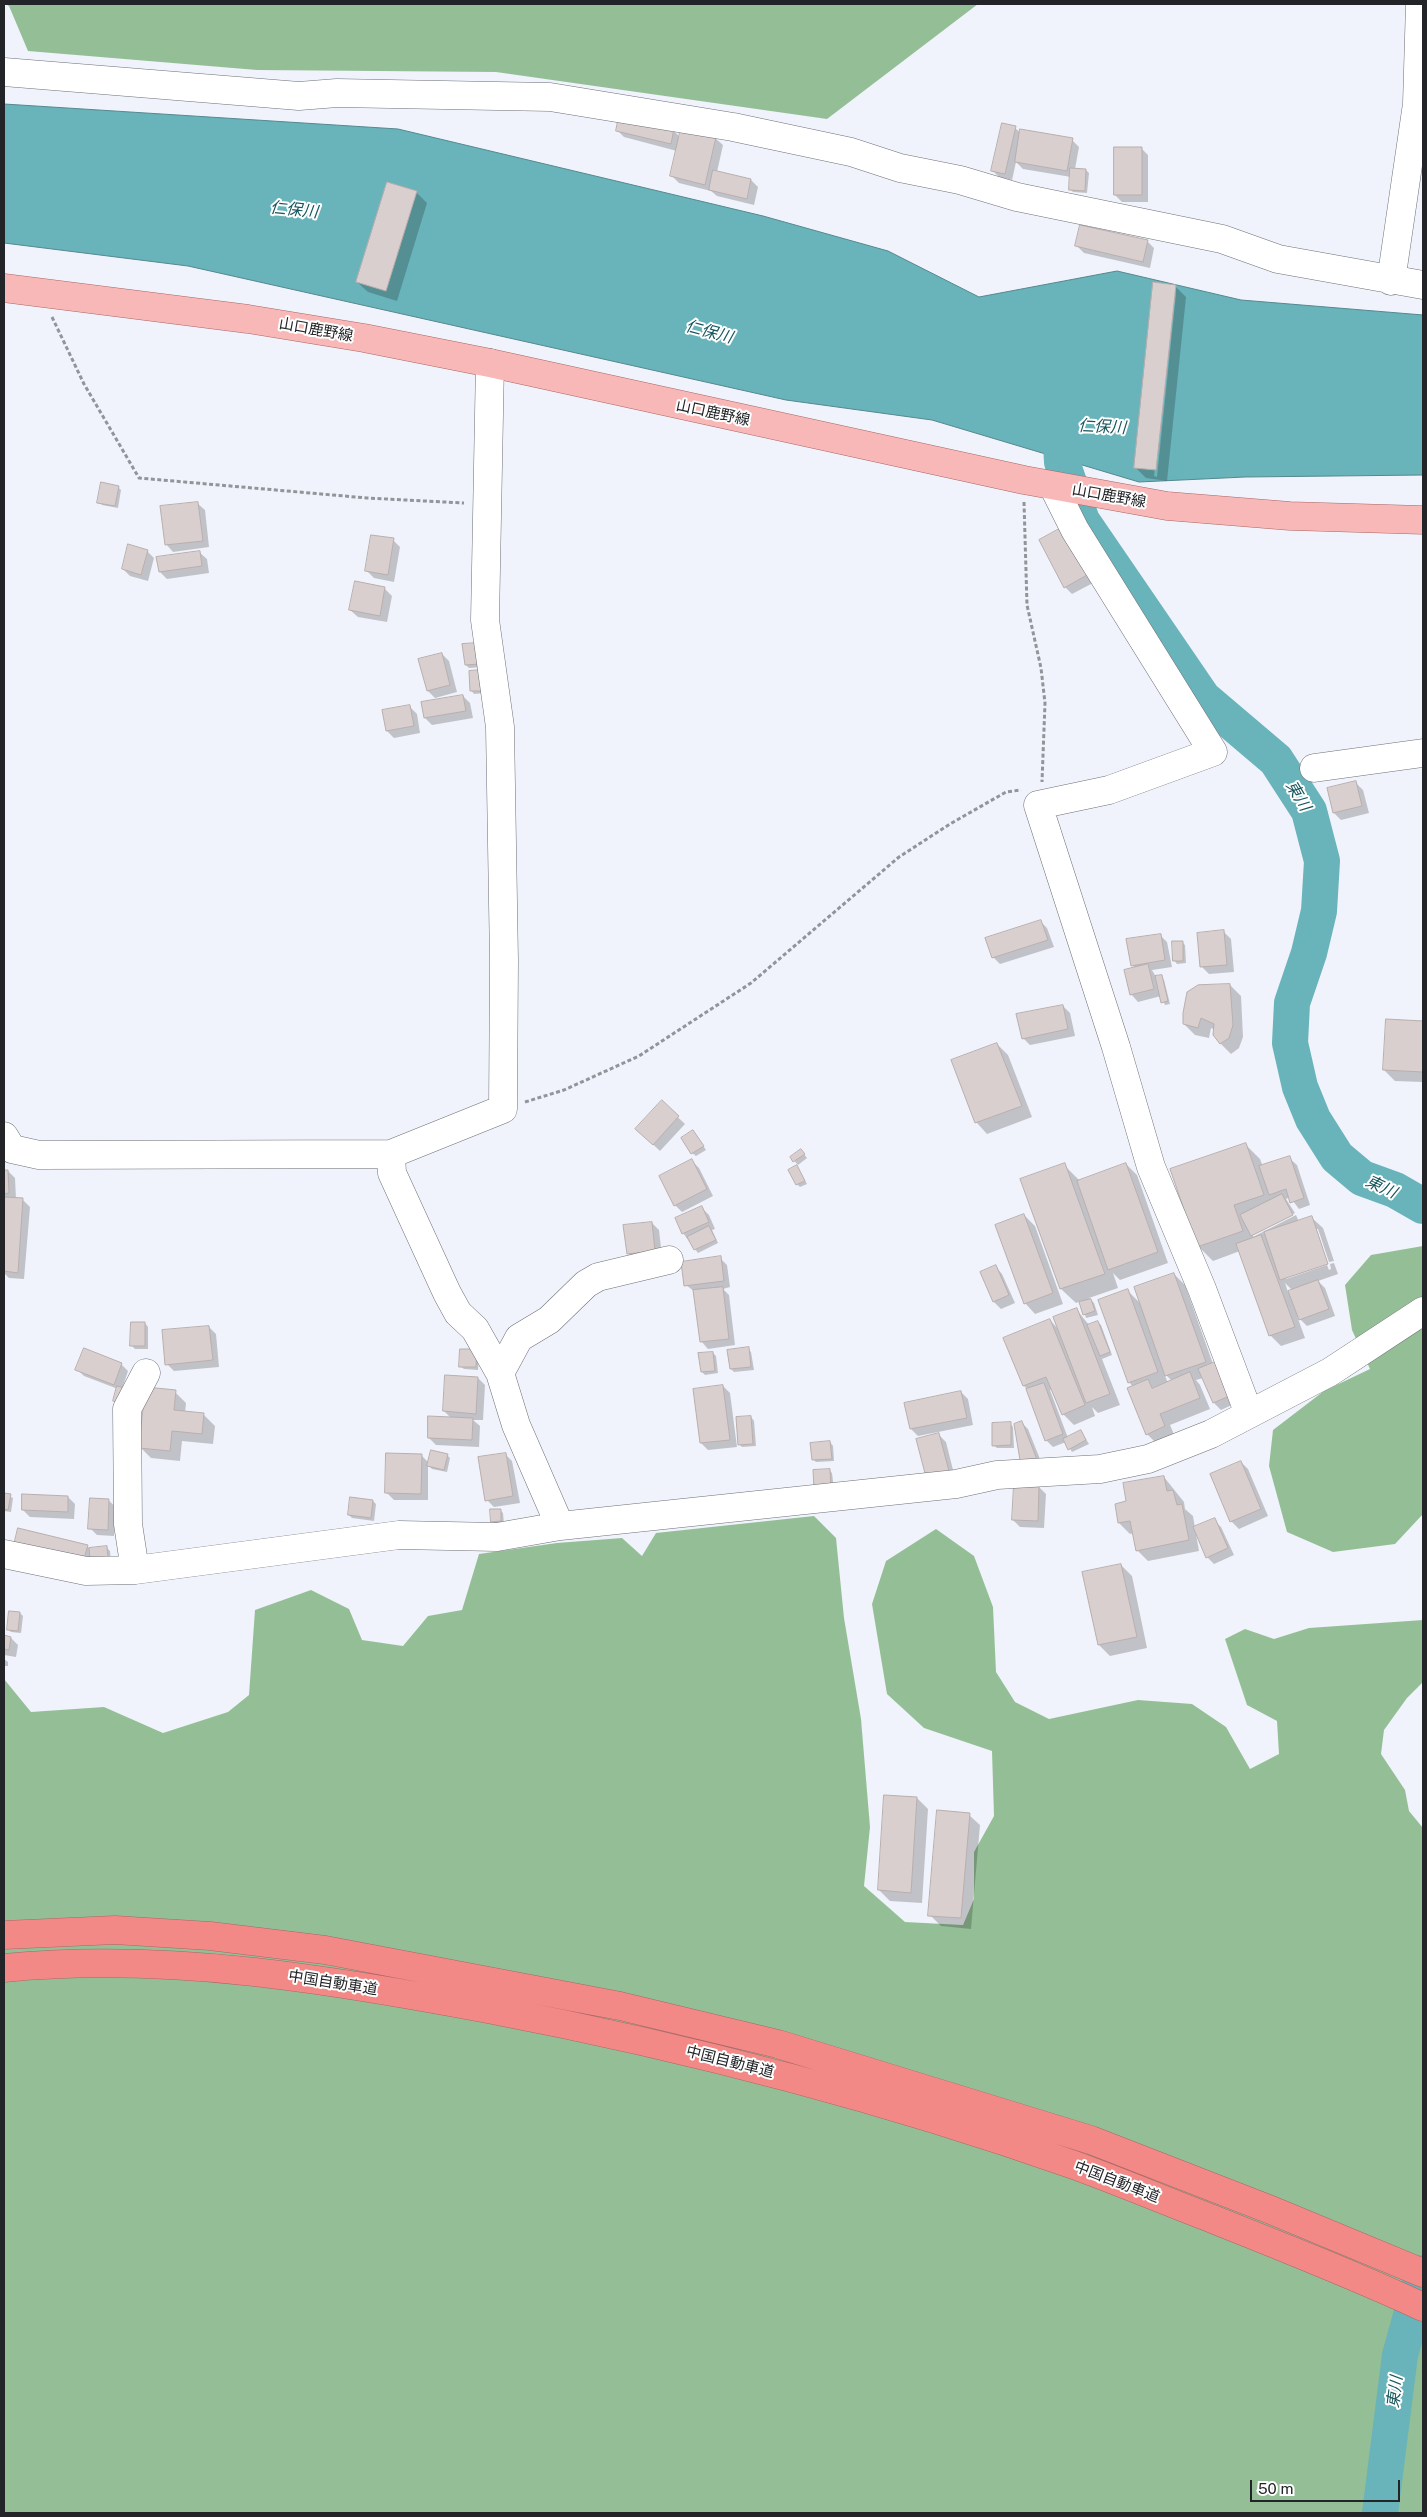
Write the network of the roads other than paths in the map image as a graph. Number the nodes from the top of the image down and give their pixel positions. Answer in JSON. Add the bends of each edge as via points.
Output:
{"nodes":[{"id":1,"x":1420,"y":4,"type":"edge"},
{"id":2,"x":4,"y":72,"type":"edge"},
{"id":3,"x":1391,"y":281,"type":"junction"},
{"id":4,"x":1423,"y":285,"type":"edge"},
{"id":5,"x":4,"y":288,"type":"edge"},
{"id":6,"x":490,"y":363,"type":"junction"},
{"id":7,"x":1065,"y":488,"type":"junction"},
{"id":8,"x":1423,"y":520,"type":"edge"},
{"id":9,"x":1423,"y":754,"type":"edge"},
{"id":10,"x":1314,"y":768,"type":"dead end"},
{"id":11,"x":4,"y":1136,"type":"edge"},
{"id":12,"x":391,"y":1154,"type":"junction"},
{"id":13,"x":669,"y":1260,"type":"dead end"},
{"id":14,"x":1423,"y":1311,"type":"edge"},
{"id":15,"x":146,"y":1373,"type":"dead end"},
{"id":16,"x":500,"y":1373,"type":"junction"},
{"id":17,"x":1249,"y":1414,"type":"junction"},
{"id":18,"x":560,"y":1526,"type":"junction"},
{"id":19,"x":4,"y":1554,"type":"edge"},
{"id":20,"x":135,"y":1570,"type":"junction"},
{"id":21,"x":4,"y":1935,"type":"edge"},
{"id":22,"x":4,"y":1968,"type":"edge"},
{"id":23,"x":1423,"y":2273,"type":"edge"},
{"id":24,"x":1423,"y":2308,"type":"edge"}],
"edges":[{"from":1,"to":3,"type":"street","via":[[1417,104]]},
{"from":2,"to":3,"type":"street","via":[[299,96],[337,93],[550,97],[733,127],[851,152],[900,168],[960,180],[1017,197],[1222,239],[1278,259]]},
{"from":3,"to":4,"type":"street"},
{"from":5,"to":6,"type":"main road","name":"山口鹿野線","via":[[248,319]]},
{"from":6,"to":7,"type":"main road","name":"山口鹿野線"},
{"from":6,"to":12,"type":"street","via":[[485,620],[500,727],[503,1109]]},
{"from":7,"to":8,"type":"main road","name":"山口鹿野線","via":[[1167,506],[1290,516]]},
{"from":7,"to":17,"type":"street","via":[[1075,530],[1213,752],[1109,790],[1038,805],[1116,1046],[1151,1167]]},
{"from":9,"to":10,"type":"street"},
{"from":11,"to":12,"type":"street","via":[[12,1149],[39,1155]]},
{"from":12,"to":16,"type":"street","via":[[392,1173],[447,1293],[458,1312],[475,1329]]},
{"from":13,"to":16,"type":"street","via":[[598,1277],[586,1284],[549,1320],[519,1338]]},
{"from":14,"to":17,"type":"street","via":[[1330,1372]]},
{"from":15,"to":20,"type":"street","via":[[127,1409],[128,1524]]},
{"from":16,"to":18,"type":"street","via":[[516,1425]]},
{"from":17,"to":18,"type":"street","via":[[1211,1434],[1148,1459],[1100,1469],[997,1475],[956,1484]]},
{"from":18,"to":20,"type":"street","via":[[497,1536],[399,1535]]},
{"from":19,"to":20,"type":"street","via":[[86,1571]]},
{"from":21,"to":23,"type":"highway","name":"中国自動車道","via":[[115,1930],[210,1936],[325,1950],[620,2006],[778,2044],[1091,2140]]},
{"from":22,"to":24,"type":"highway","name":"中国自動車道","via":[[116,1963],[209,1967],[321,1980],[610,2032],[780,2075],[1074,2165]]}]}
